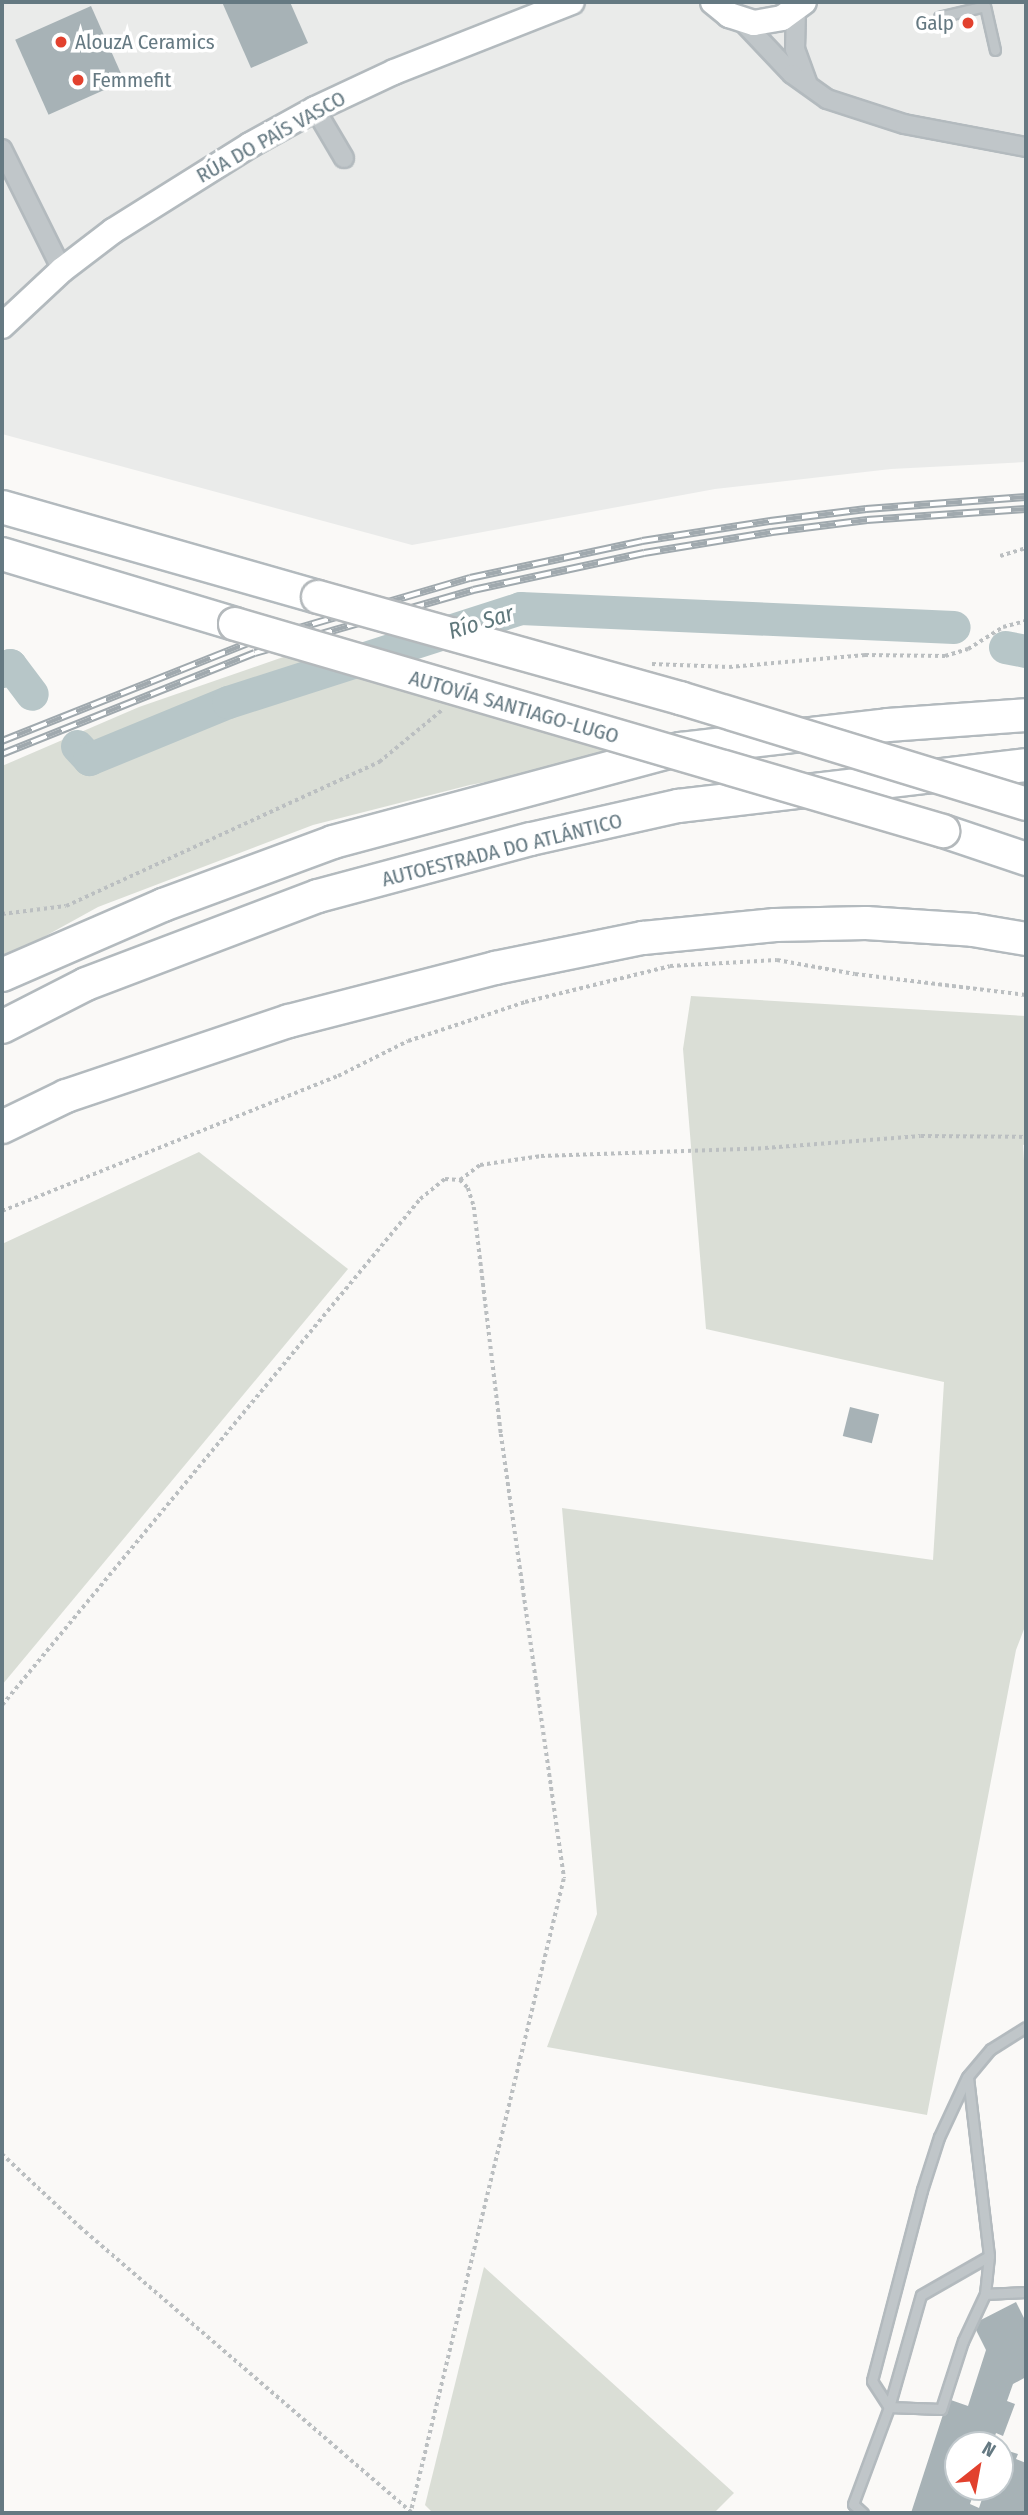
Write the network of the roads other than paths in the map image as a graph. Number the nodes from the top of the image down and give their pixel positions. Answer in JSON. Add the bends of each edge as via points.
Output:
{"nodes":[{"id":1,"x":572,"y":2,"type":"edge"},
{"id":2,"x":713,"y":2,"type":"edge"},
{"id":3,"x":800,"y":6,"type":"edge"},
{"id":4,"x":939,"y":17,"type":"dead end"},
{"id":5,"x":741,"y":20,"type":"junction"},
{"id":6,"x":995,"y":50,"type":"dead end"},
{"id":7,"x":810,"y":87,"type":"junction"},
{"id":8,"x":315,"y":109,"type":"junction"},
{"id":9,"x":1026,"y":147,"type":"edge"},
{"id":10,"x":2,"y":149,"type":"edge"},
{"id":11,"x":344,"y":158,"type":"dead end"},
{"id":12,"x":62,"y":270,"type":"junction"},
{"id":13,"x":2,"y":326,"type":"edge"},
{"id":14,"x":2,"y":507,"type":"edge"},
{"id":15,"x":2,"y":554,"type":"edge"},
{"id":16,"x":1026,"y":715,"type":"edge"},
{"id":17,"x":1026,"y":765,"type":"edge"},
{"id":18,"x":1026,"y":804,"type":"edge"},
{"id":19,"x":1026,"y":859,"type":"edge"},
{"id":20,"x":388,"y":879,"type":"junction"},
{"id":21,"x":1026,"y":939,"type":"edge"},
{"id":22,"x":2,"y":975,"type":"edge"},
{"id":23,"x":2,"y":1027,"type":"edge"},
{"id":24,"x":2,"y":1050,"type":"edge"},
{"id":25,"x":2,"y":1127,"type":"edge"},
{"id":26,"x":1026,"y":2027,"type":"edge"},
{"id":27,"x":968,"y":2076,"type":"junction"},
{"id":28,"x":989,"y":2256,"type":"junction"},
{"id":29,"x":1026,"y":2292,"type":"edge"},
{"id":30,"x":985,"y":2294,"type":"junction"},
{"id":31,"x":889,"y":2407,"type":"junction"},
{"id":32,"x":851,"y":2509,"type":"edge"},
{"id":33,"x":863,"y":2513,"type":"edge"}],
"edges":[{"from":1,"to":8,"type":"street","name":"RÚA DO PAÍS VASCO","via":[[453,47]]},
{"from":2,"to":5,"type":"street"},
{"from":3,"to":5,"type":"street","via":[[767,22]]},
{"from":3,"to":7,"type":"street","via":[[795,49]]},
{"from":4,"to":6,"type":"lane","via":[[985,6]]},
{"from":5,"to":7,"type":"street"},
{"from":7,"to":9,"type":"street","via":[[848,108],[893,121]]},
{"from":8,"to":11,"type":"street"},
{"from":8,"to":12,"type":"street","name":"RÚA DO PAÍS VASCO","via":[[113,231]]},
{"from":10,"to":12,"type":"street"},
{"from":12,"to":13,"type":"street","name":"RÚA DO PAÍS VASCO"},
{"from":14,"to":18,"type":"highway","bridge":true,"via":[[680,698]]},
{"from":15,"to":19,"type":"highway","name":"AUTOVÍA SANTIAGO-LUGO","bridge":true},
{"from":16,"to":22,"type":"highway","via":[[888,725],[681,749],[333,842],[163,905]]},
{"from":17,"to":20,"type":"highway","name":"AUTOESTRADA DO ATLÁNTICO","via":[[678,806],[531,839]]},
{"from":20,"to":23,"type":"highway","name":"AUTOESTRADA DO ATLÁNTICO","via":[[318,896],[214,933],[86,984]]},
{"from":20,"to":24,"type":"highway","via":[[56,1021]]},
{"from":21,"to":25,"type":"highway","via":[[973,930],[866,923],[775,925],[643,938],[495,968],[289,1021],[66,1096]]},
{"from":26,"to":27,"type":"lane","via":[[991,2049]]},
{"from":27,"to":28,"type":"lane"},
{"from":27,"to":31,"type":"lane","via":[[939,2137],[922,2190],[872,2381]]},
{"from":28,"to":30,"type":"lane"},
{"from":28,"to":31,"type":"lane","via":[[921,2295]]},
{"from":29,"to":30,"type":"lane"},
{"from":30,"to":31,"type":"lane","via":[[963,2341],[941,2409]]},
{"from":31,"to":32,"type":"lane"},
{"from":32,"to":33,"type":"lane"}]}
